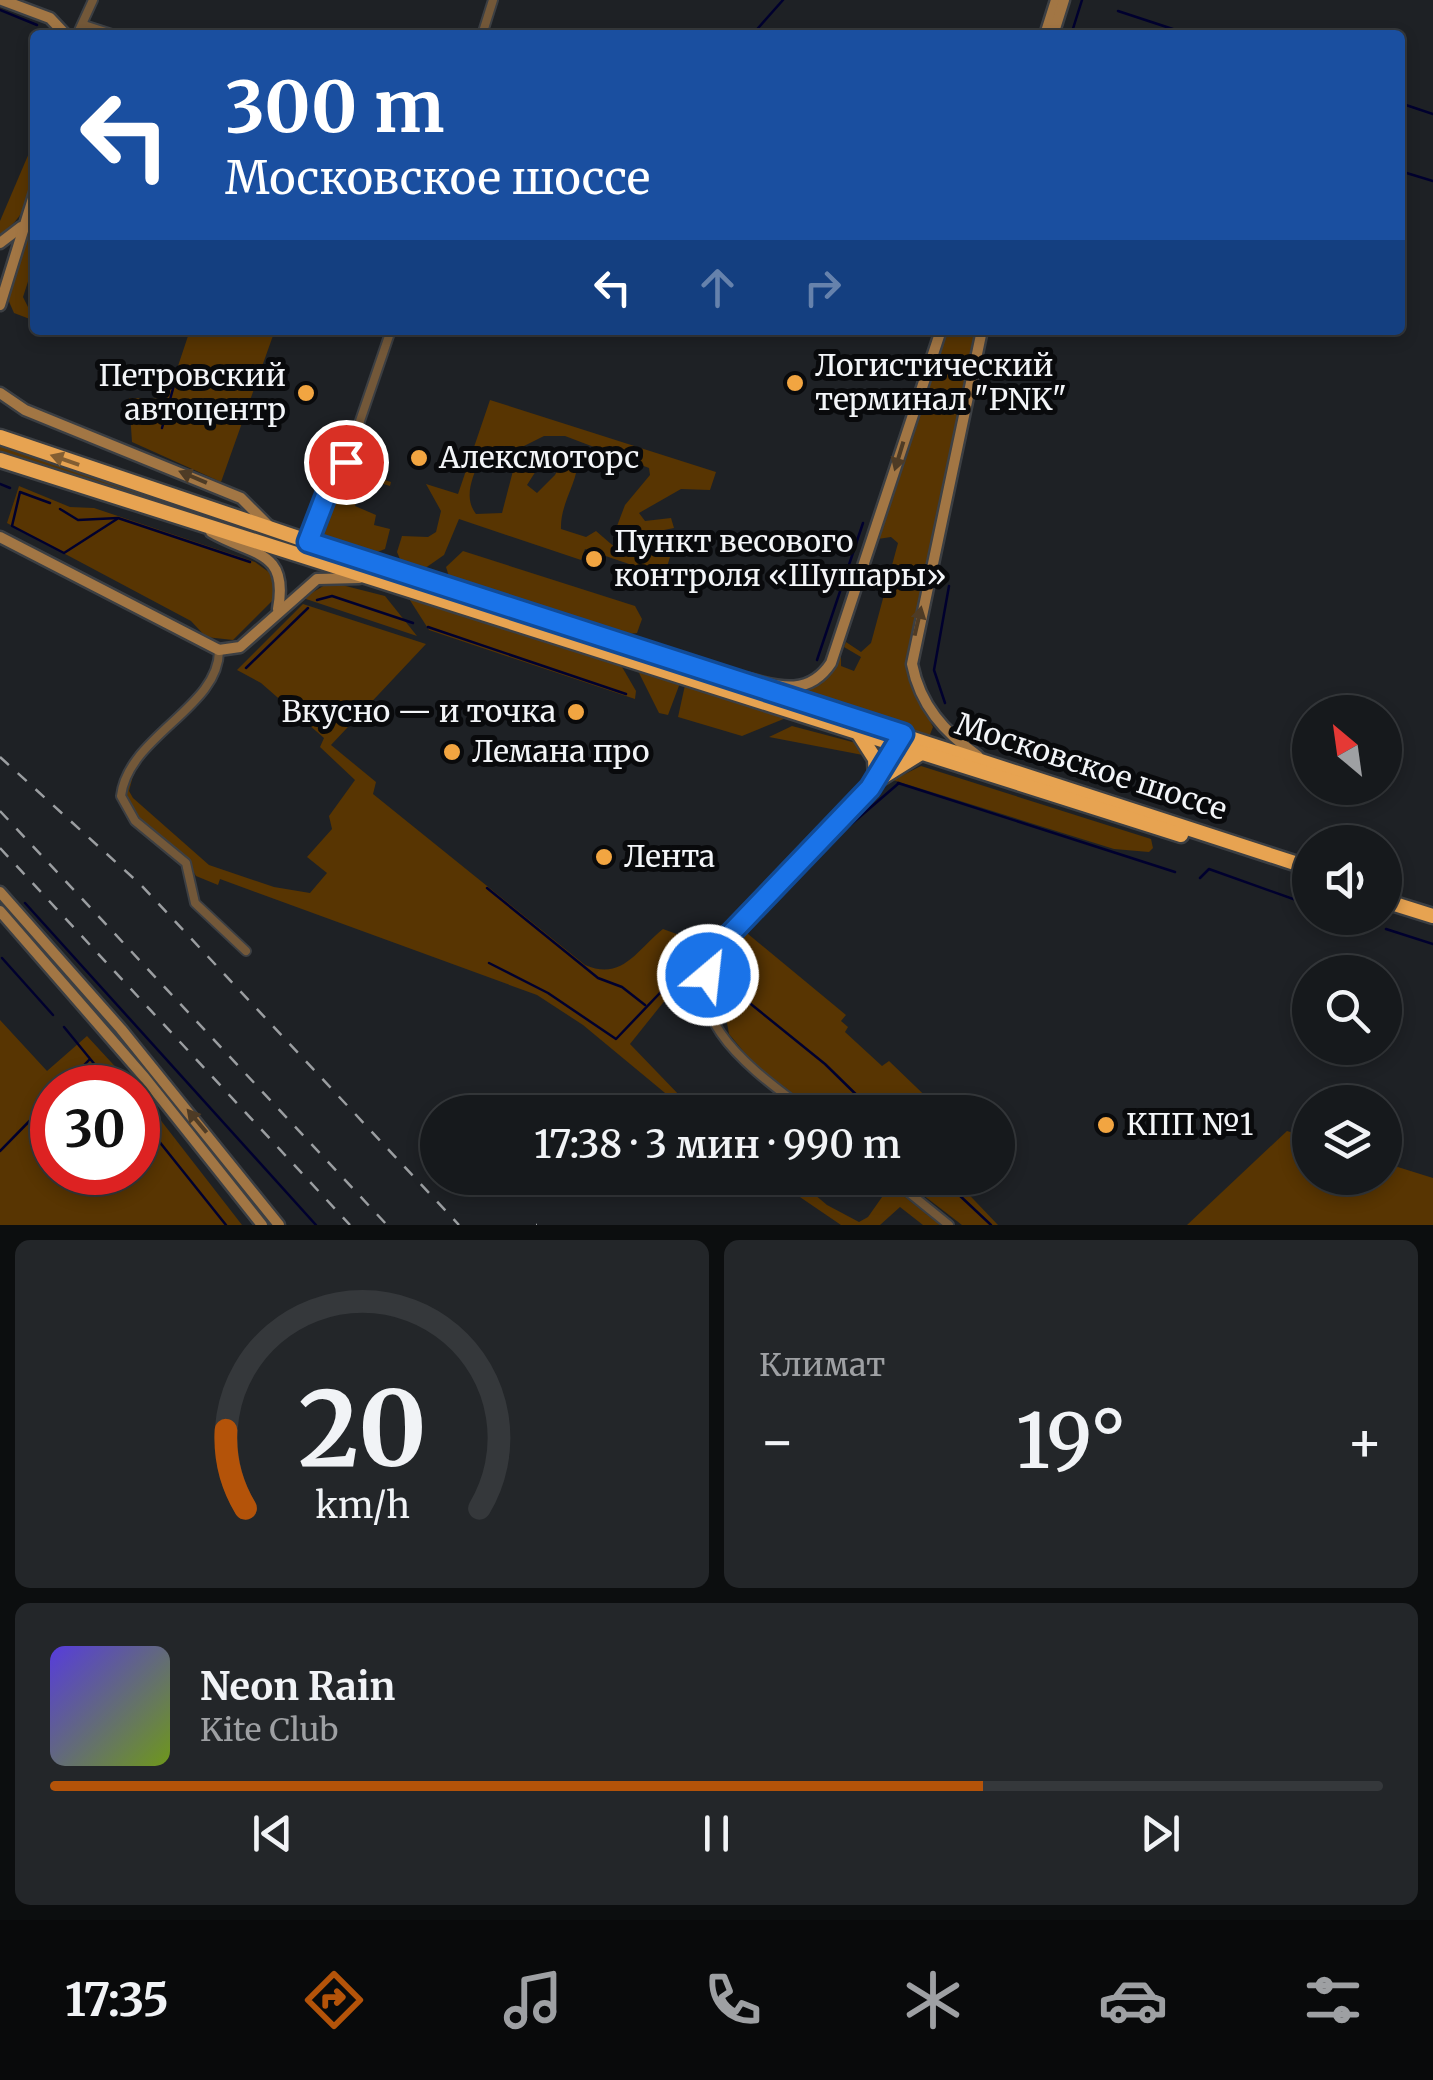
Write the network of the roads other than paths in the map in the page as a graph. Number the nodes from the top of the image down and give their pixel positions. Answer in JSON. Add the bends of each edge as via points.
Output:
{"nodes":[{"id":1,"x":2,"y":0,"type":"edge"},
{"id":2,"x":93,"y":0,"type":"edge"},
{"id":3,"x":493,"y":0,"type":"edge"},
{"id":4,"x":1056,"y":0,"type":"edge"},
{"id":5,"x":1064,"y":0,"type":"edge"},
{"id":6,"x":84,"y":26,"type":"junction"},
{"id":7,"x":61,"y":30,"type":"edge"},
{"id":8,"x":81,"y":30,"type":"edge"},
{"id":9,"x":98,"y":30,"type":"edge"},
{"id":10,"x":484,"y":30,"type":"edge"},
{"id":11,"x":1047,"y":30,"type":"edge"},
{"id":12,"x":1054,"y":30,"type":"edge"},
{"id":13,"x":30,"y":207,"type":"edge"},
{"id":14,"x":25,"y":222,"type":"junction"},
{"id":15,"x":0,"y":243,"type":"edge"},
{"id":16,"x":0,"y":257,"type":"edge"},
{"id":17,"x":14,"y":259,"type":"junction"},
{"id":18,"x":0,"y":281,"type":"edge"},
{"id":19,"x":1,"y":301,"type":"edge"},
{"id":20,"x":390,"y":335,"type":"edge"},
{"id":21,"x":938,"y":335,"type":"edge"},
{"id":22,"x":981,"y":335,"type":"edge"},
{"id":23,"x":0,"y":393,"type":"edge"},
{"id":24,"x":0,"y":436,"type":"edge"},
{"id":25,"x":0,"y":460,"type":"edge"},
{"id":26,"x":204,"y":528,"type":"junction"},
{"id":27,"x":272,"y":530,"type":"junction"},
{"id":28,"x":0,"y":536,"type":"edge"},
{"id":29,"x":308,"y":542,"type":"junction"},
{"id":30,"x":365,"y":577,"type":"junction"},
{"id":31,"x":278,"y":610,"type":"junction"},
{"id":32,"x":219,"y":650,"type":"junction"},
{"id":33,"x":716,"y":673,"type":"junction"},
{"id":34,"x":858,"y":734,"type":"junction"},
{"id":35,"x":901,"y":739,"type":"junction"},
{"id":36,"x":921,"y":753,"type":"junction"},
{"id":37,"x":983,"y":760,"type":"junction"},
{"id":38,"x":876,"y":781,"type":"junction"},
{"id":39,"x":1292,"y":862,"type":"edge"},
{"id":40,"x":1292,"y":871,"type":"edge"},
{"id":41,"x":0,"y":892,"type":"edge"},
{"id":42,"x":1402,"y":898,"type":"edge"},
{"id":43,"x":1402,"y":906,"type":"edge"},
{"id":44,"x":1433,"y":908,"type":"edge"},
{"id":45,"x":0,"y":910,"type":"edge"},
{"id":46,"x":1433,"y":916,"type":"edge"},
{"id":47,"x":246,"y":951,"type":"dead end"},
{"id":48,"x":788,"y":1095,"type":"edge"},
{"id":49,"x":911,"y":1195,"type":"edge"},
{"id":50,"x":262,"y":1225,"type":"edge"},
{"id":51,"x":279,"y":1225,"type":"edge"},
{"id":52,"x":949,"y":1225,"type":"edge"}],
"edges":[{"from":1,"to":7,"type":"street","via":[[50,18]]},
{"from":2,"to":6,"type":"street"},
{"from":3,"to":10,"type":"street"},
{"from":4,"to":11,"type":"street"},
{"from":5,"to":12,"type":"street"},
{"from":6,"to":8,"type":"street"},
{"from":6,"to":9,"type":"street"},
{"from":13,"to":14,"type":"street"},
{"from":14,"to":15,"type":"street"},
{"from":14,"to":17,"type":"street"},
{"from":16,"to":17,"type":"street"},
{"from":17,"to":19,"type":"street"},
{"from":18,"to":19,"type":"street"},
{"from":20,"to":29,"type":"street","via":[[346,462]]},
{"from":21,"to":33,"type":"street","one_way":true,"via":[[831,663],[811,683],[790,688]]},
{"from":37,"to":22,"type":"street","one_way":true,"via":[[932,713],[914,677],[912,651]]},
{"from":27,"to":23,"type":"street","one_way":true,"via":[[242,498],[25,410]]},
{"from":27,"to":24,"type":"highway","name":"Московское шоссе","one_way":true},
{"from":25,"to":26,"type":"highway","name":"Московское шоссе"},
{"from":26,"to":30,"type":"highway","name":"Московское шоссе"},
{"from":26,"to":31,"type":"street","via":[[270,561],[281,580]]},
{"from":27,"to":29,"type":"highway","name":"Московское шоссе"},
{"from":28,"to":32,"type":"street"},
{"from":29,"to":33,"type":"highway","name":"Московское шоссе"},
{"from":30,"to":31,"type":"street","via":[[317,579]]},
{"from":30,"to":34,"type":"highway","name":"Московское шоссе"},
{"from":31,"to":32,"type":"street","via":[[240,646]]},
{"from":32,"to":47,"type":"street","via":[[209,683],[138,756],[121,796],[135,821],[186,863],[196,903]]},
{"from":33,"to":35,"type":"highway","name":"Московское шоссе"},
{"from":34,"to":35,"type":"highway","name":"Московское шоссе"},
{"from":34,"to":38,"type":"highway","via":[[875,759]]},
{"from":35,"to":36,"type":"highway","name":"Московское шоссе"},
{"from":35,"to":37,"type":"highway","name":"Московское шоссе"},
{"from":35,"to":38,"type":"street"},
{"from":36,"to":38,"type":"highway"},
{"from":36,"to":40,"type":"highway","name":"Московское шоссе"},
{"from":37,"to":39,"type":"highway","name":"Московское шоссе"},
{"from":38,"to":48,"type":"street","via":[[724,940],[710,965],[706,996],[722,1038]]},
{"from":51,"to":41,"type":"street","one_way":true},
{"from":42,"to":44,"type":"highway"},
{"from":43,"to":46,"type":"highway"},
{"from":45,"to":50,"type":"street"},
{"from":49,"to":52,"type":"street"}]}
